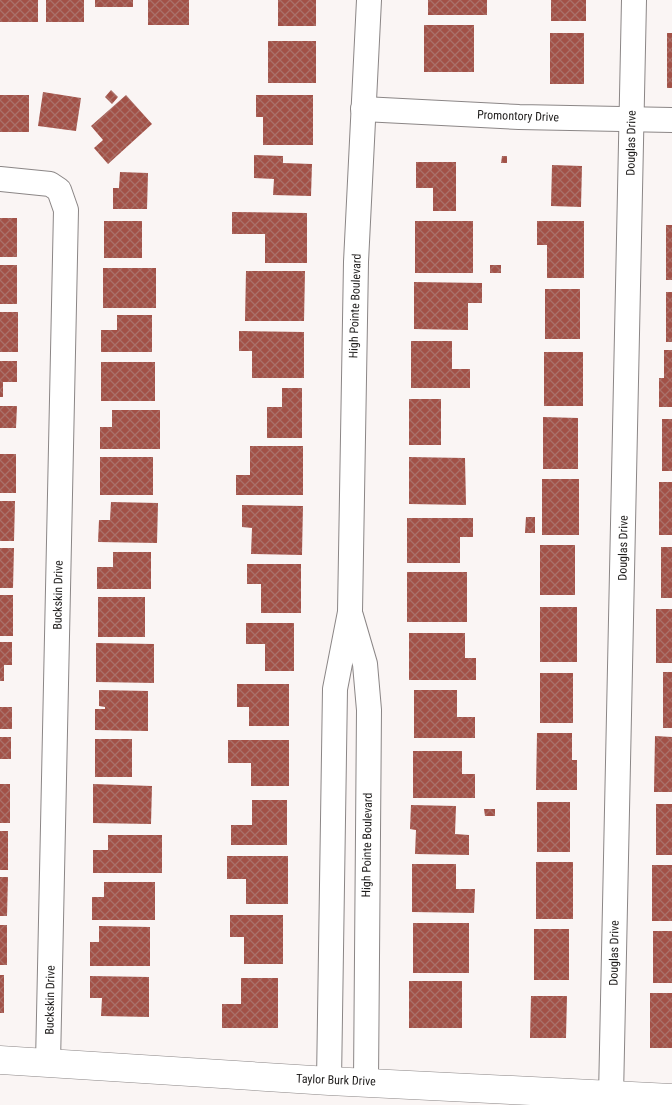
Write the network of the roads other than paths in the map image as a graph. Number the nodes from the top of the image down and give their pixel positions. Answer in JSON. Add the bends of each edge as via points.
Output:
{"nodes":[{"id":1,"x":369,"y":0,"type":"edge"},
{"id":2,"x":634,"y":0,"type":"edge"},
{"id":3,"x":363,"y":109,"type":"junction"},
{"id":4,"x":632,"y":119,"type":"junction"},
{"id":5,"x":672,"y":120,"type":"edge"},
{"id":6,"x":0,"y":180,"type":"edge"},
{"id":7,"x":350,"y":612,"type":"junction"},
{"id":8,"x":0,"y":1060,"type":"edge"},
{"id":9,"x":48,"y":1063,"type":"junction"},
{"id":10,"x":329,"y":1081,"type":"junction"},
{"id":11,"x":366,"y":1081,"type":"junction"},
{"id":12,"x":611,"y":1096,"type":"junction"},
{"id":13,"x":672,"y":1098,"type":"edge"}],
"edges":[{"from":1,"to":3,"type":"street","name":"High Pointe Boulevard"},
{"from":2,"to":4,"type":"street","name":"Douglas Drive"},
{"from":3,"to":4,"type":"street","name":"Promontory Drive"},
{"from":3,"to":7,"type":"street","name":"High Pointe Boulevard","via":[[354,328]]},
{"from":4,"to":5,"type":"street","name":"Promontory Drive"},
{"from":4,"to":12,"type":"street","name":"Douglas Drive"},
{"from":6,"to":9,"type":"street","name":"Buckskin Drive","via":[[50,184],[59,190],[66,210]]},
{"from":7,"to":10,"type":"street","name":"High Pointe Boulevard","via":[[335,689]]},
{"from":7,"to":11,"type":"street","name":"High Pointe Boulevard","via":[[365,664],[369,710]]},
{"from":8,"to":9,"type":"street","name":"Taylor Burk Drive"},
{"from":9,"to":10,"type":"street","name":"Taylor Burk Drive"},
{"from":10,"to":11,"type":"street","name":"Taylor Burk Drive"},
{"from":11,"to":12,"type":"street","name":"Taylor Burk Drive"},
{"from":12,"to":13,"type":"street","name":"Taylor Burk Drive"}]}
